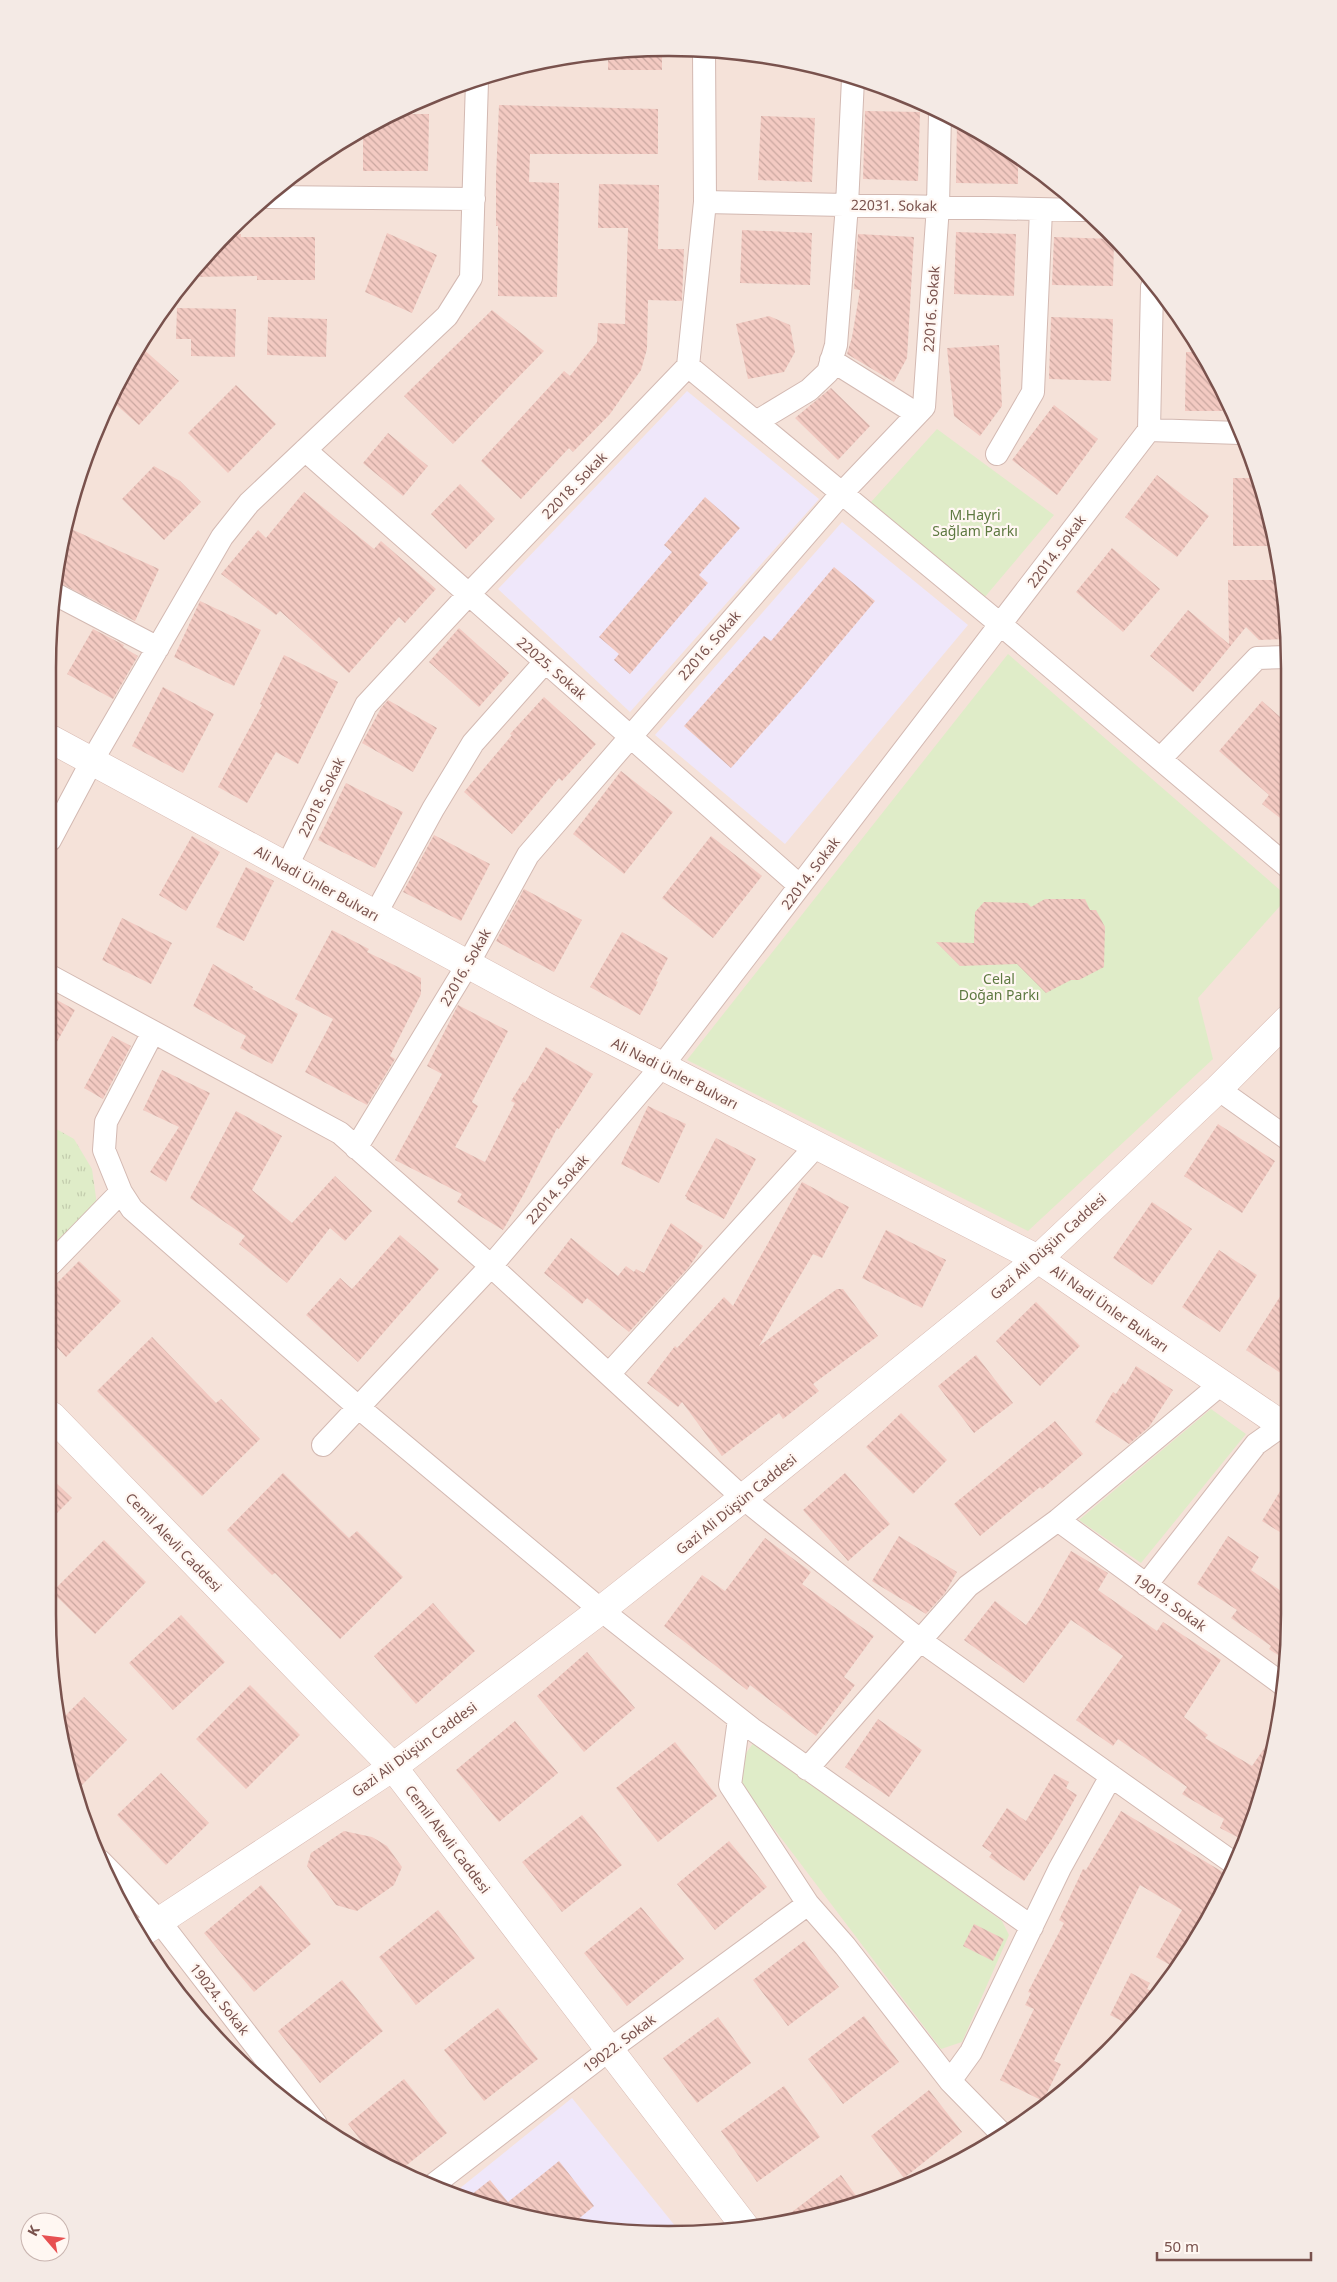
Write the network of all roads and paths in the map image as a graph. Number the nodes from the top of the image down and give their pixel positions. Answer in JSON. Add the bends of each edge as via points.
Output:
{"nodes":[{"id":1,"x":704,"y":58,"type":"edge"},
{"id":2,"x":853,"y":85,"type":"edge"},
{"id":3,"x":477,"y":87,"type":"edge"},
{"id":4,"x":940,"y":119,"type":"edge"},
{"id":5,"x":279,"y":197,"type":"edge"},
{"id":6,"x":474,"y":199,"type":"junction"},
{"id":7,"x":705,"y":202,"type":"junction"},
{"id":8,"x":847,"y":205,"type":"junction"},
{"id":9,"x":938,"y":206,"type":"junction"},
{"id":10,"x":1041,"y":210,"type":"junction"},
{"id":11,"x":1074,"y":210,"type":"edge"},
{"id":12,"x":1152,"y":293,"type":"edge"},
{"id":13,"x":831,"y":360,"type":"junction"},
{"id":14,"x":688,"y":366,"type":"junction"},
{"id":15,"x":917,"y":414,"type":"junction"},
{"id":16,"x":756,"y":422,"type":"junction"},
{"id":17,"x":1149,"y":430,"type":"junction"},
{"id":18,"x":1233,"y":433,"type":"edge"},
{"id":19,"x":305,"y":450,"type":"junction"},
{"id":20,"x":997,"y":454,"type":"dead end"},
{"id":21,"x":842,"y":493,"type":"junction"},
{"id":22,"x":469,"y":594,"type":"junction"},
{"id":23,"x":60,"y":596,"type":"edge"},
{"id":24,"x":1000,"y":624,"type":"junction"},
{"id":25,"x":158,"y":648,"type":"junction"},
{"id":26,"x":1280,"y":657,"type":"edge"},
{"id":27,"x":545,"y":662,"type":"junction"},
{"id":28,"x":630,"y":736,"type":"junction"},
{"id":29,"x":56,"y":742,"type":"edge"},
{"id":30,"x":1160,"y":759,"type":"junction"},
{"id":31,"x":92,"y":761,"type":"junction"},
{"id":32,"x":56,"y":829,"type":"edge"},
{"id":33,"x":1281,"y":861,"type":"edge"},
{"id":34,"x":287,"y":866,"type":"junction"},
{"id":35,"x":800,"y":886,"type":"junction"},
{"id":36,"x":375,"y":915,"type":"junction"},
{"id":37,"x":468,"y":964,"type":"junction"},
{"id":38,"x":56,"y":979,"type":"edge"},
{"id":39,"x":1281,"y":1026,"type":"edge"},
{"id":40,"x":153,"y":1032,"type":"junction"},
{"id":41,"x":662,"y":1066,"type":"junction"},
{"id":42,"x":1218,"y":1089,"type":"junction"},
{"id":43,"x":1281,"y":1134,"type":"edge"},
{"id":44,"x":816,"y":1145,"type":"junction"},
{"id":45,"x":356,"y":1148,"type":"junction"},
{"id":46,"x":121,"y":1192,"type":"junction"},
{"id":47,"x":56,"y":1259,"type":"edge"},
{"id":48,"x":1038,"y":1259,"type":"junction"},
{"id":49,"x":491,"y":1266,"type":"junction"},
{"id":50,"x":609,"y":1374,"type":"junction"},
{"id":51,"x":1221,"y":1384,"type":"junction"},
{"id":52,"x":358,"y":1407,"type":"junction"},
{"id":53,"x":56,"y":1420,"type":"edge"},
{"id":54,"x":1281,"y":1421,"type":"edge"},
{"id":55,"x":1281,"y":1427,"type":"edge"},
{"id":56,"x":323,"y":1445,"type":"dead end"},
{"id":57,"x":743,"y":1498,"type":"junction"},
{"id":58,"x":1058,"y":1520,"type":"junction"},
{"id":59,"x":1146,"y":1585,"type":"junction"},
{"id":60,"x":601,"y":1610,"type":"junction"},
{"id":61,"x":921,"y":1641,"type":"junction"},
{"id":62,"x":1277,"y":1680,"type":"edge"},
{"id":63,"x":739,"y":1719,"type":"junction"},
{"id":64,"x":393,"y":1767,"type":"junction"},
{"id":65,"x":807,"y":1768,"type":"junction"},
{"id":66,"x":1111,"y":1776,"type":"junction"},
{"id":67,"x":1229,"y":1860,"type":"edge"},
{"id":68,"x":123,"y":1892,"type":"edge"},
{"id":69,"x":808,"y":1904,"type":"junction"},
{"id":70,"x":1032,"y":1927,"type":"junction"},
{"id":71,"x":150,"y":1928,"type":"edge"},
{"id":72,"x":609,"y":2050,"type":"junction"},
{"id":73,"x":950,"y":2080,"type":"junction"},
{"id":74,"x":289,"y":2094,"type":"edge"},
{"id":75,"x":998,"y":2130,"type":"edge"},
{"id":76,"x":439,"y":2181,"type":"edge"},
{"id":77,"x":734,"y":2222,"type":"edge"}],
"edges":[{"from":1,"to":7,"type":"street"},
{"from":2,"to":8,"type":"street"},
{"from":3,"to":6,"type":"street"},
{"from":4,"to":9,"type":"street","name":"22016. Sokak"},
{"from":5,"to":6,"type":"street"},
{"from":6,"to":19,"type":"street","via":[[471,278],[446,316]]},
{"from":7,"to":8,"type":"street","name":"22031. Sokak"},
{"from":7,"to":14,"type":"street"},
{"from":8,"to":9,"type":"street","name":"22031. Sokak"},
{"from":8,"to":13,"type":"street","via":[[836,344]]},
{"from":9,"to":10,"type":"street","name":"22031. Sokak"},
{"from":9,"to":15,"type":"street","name":"22016. Sokak","via":[[924,406]]},
{"from":10,"to":11,"type":"street","name":"22031. Sokak"},
{"from":10,"to":20,"type":"street","via":[[1033,392]]},
{"from":12,"to":17,"type":"street"},
{"from":13,"to":15,"type":"street"},
{"from":13,"to":16,"type":"street","via":[[828,372],[809,390]]},
{"from":14,"to":16,"type":"street"},
{"from":14,"to":22,"type":"street","name":"22018. Sokak"},
{"from":15,"to":21,"type":"street","name":"22016. Sokak"},
{"from":16,"to":21,"type":"street"},
{"from":17,"to":18,"type":"street"},
{"from":17,"to":24,"type":"street","name":"22014. Sokak"},
{"from":19,"to":22,"type":"street","name":"22025. Sokak"},
{"from":19,"to":25,"type":"street","via":[[249,504],[222,537]]},
{"from":21,"to":24,"type":"street"},
{"from":21,"to":28,"type":"street","name":"22016. Sokak"},
{"from":22,"to":27,"type":"street","name":"22025. Sokak"},
{"from":22,"to":34,"type":"street","name":"22018. Sokak","via":[[366,705]]},
{"from":23,"to":25,"type":"street"},
{"from":24,"to":30,"type":"street"},
{"from":24,"to":35,"type":"street","name":"22014. Sokak"},
{"from":25,"to":31,"type":"street"},
{"from":26,"to":30,"type":"street","via":[[1257,658]]},
{"from":27,"to":28,"type":"street","name":"22025. Sokak"},
{"from":27,"to":36,"type":"street","via":[[473,743]]},
{"from":28,"to":35,"type":"street","name":"22025. Sokak"},
{"from":28,"to":37,"type":"street","name":"22016. Sokak","via":[[528,855]]},
{"from":29,"to":31,"type":"street","name":"Ali Nadi Ünler Bulvarı"},
{"from":30,"to":33,"type":"street"},
{"from":31,"to":32,"type":"street"},
{"from":31,"to":34,"type":"street","name":"Ali Nadi Ünler Bulvarı"},
{"from":34,"to":36,"type":"street","name":"Ali Nadi Ünler Bulvarı"},
{"from":35,"to":41,"type":"street","name":"22014. Sokak"},
{"from":36,"to":37,"type":"street","name":"Ali Nadi Ünler Bulvarı"},
{"from":37,"to":41,"type":"street","name":"Ali Nadi Ünler Bulvarı"},
{"from":37,"to":45,"type":"street","name":"22016. Sokak"},
{"from":38,"to":40,"type":"street"},
{"from":39,"to":42,"type":"street","name":"Gazi Ali Düşün Caddesi"},
{"from":40,"to":45,"type":"street","via":[[340,1133]]},
{"from":40,"to":46,"type":"street","via":[[106,1122],[104,1150]]},
{"from":41,"to":44,"type":"street","name":"Ali Nadi Ünler Bulvarı"},
{"from":41,"to":49,"type":"street","name":"22014. Sokak"},
{"from":42,"to":43,"type":"street"},
{"from":42,"to":48,"type":"street","name":"Gazi Ali Düşün Caddesi"},
{"from":44,"to":48,"type":"street","name":"Ali Nadi Ünler Bulvarı"},
{"from":44,"to":50,"type":"street"},
{"from":45,"to":49,"type":"street"},
{"from":46,"to":47,"type":"street"},
{"from":46,"to":52,"type":"street","via":[[132,1209]]},
{"from":48,"to":51,"type":"street","name":"Ali Nadi Ünler Bulvarı"},
{"from":48,"to":57,"type":"street","name":"Gazi Ali Düşün Caddesi"},
{"from":49,"to":50,"type":"street"},
{"from":49,"to":52,"type":"street","name":"22014. Sokak"},
{"from":50,"to":57,"type":"street"},
{"from":51,"to":54,"type":"street","name":"Ali Nadi Ünler Bulvarı"},
{"from":51,"to":58,"type":"street"},
{"from":52,"to":56,"type":"street","name":"22014. Sokak"},
{"from":52,"to":60,"type":"street"},
{"from":53,"to":64,"type":"street","name":"Cemil Alevli Caddesi"},
{"from":55,"to":59,"type":"street","via":[[1256,1444]]},
{"from":57,"to":60,"type":"street","name":"Gazi Ali Düşün Caddesi"},
{"from":57,"to":61,"type":"street"},
{"from":58,"to":59,"type":"street","name":"19019. Sokak"},
{"from":58,"to":61,"type":"street","via":[[968,1586]]},
{"from":59,"to":62,"type":"street","name":"19019. Sokak"},
{"from":60,"to":63,"type":"street"},
{"from":60,"to":64,"type":"street","name":"Gazi Ali Düşün Caddesi"},
{"from":61,"to":65,"type":"street"},
{"from":61,"to":66,"type":"street"},
{"from":63,"to":65,"type":"street"},
{"from":63,"to":69,"type":"street","via":[[730,1785]]},
{"from":64,"to":71,"type":"street","name":"Gazi Ali Düşün Caddesi"},
{"from":64,"to":72,"type":"street","name":"Cemil Alevli Caddesi"},
{"from":65,"to":70,"type":"street"},
{"from":66,"to":67,"type":"street"},
{"from":66,"to":70,"type":"street","via":[[1060,1868]]},
{"from":68,"to":71,"type":"street","name":"19024. Sokak"},
{"from":69,"to":72,"type":"street","name":"19022. Sokak"},
{"from":69,"to":73,"type":"street"},
{"from":70,"to":73,"type":"street","via":[[971,2052]]},
{"from":71,"to":74,"type":"street","name":"19024. Sokak"},
{"from":72,"to":76,"type":"street","name":"19022. Sokak"},
{"from":72,"to":77,"type":"street","name":"Cemil Alevli Caddesi"},
{"from":73,"to":75,"type":"street"}]}
